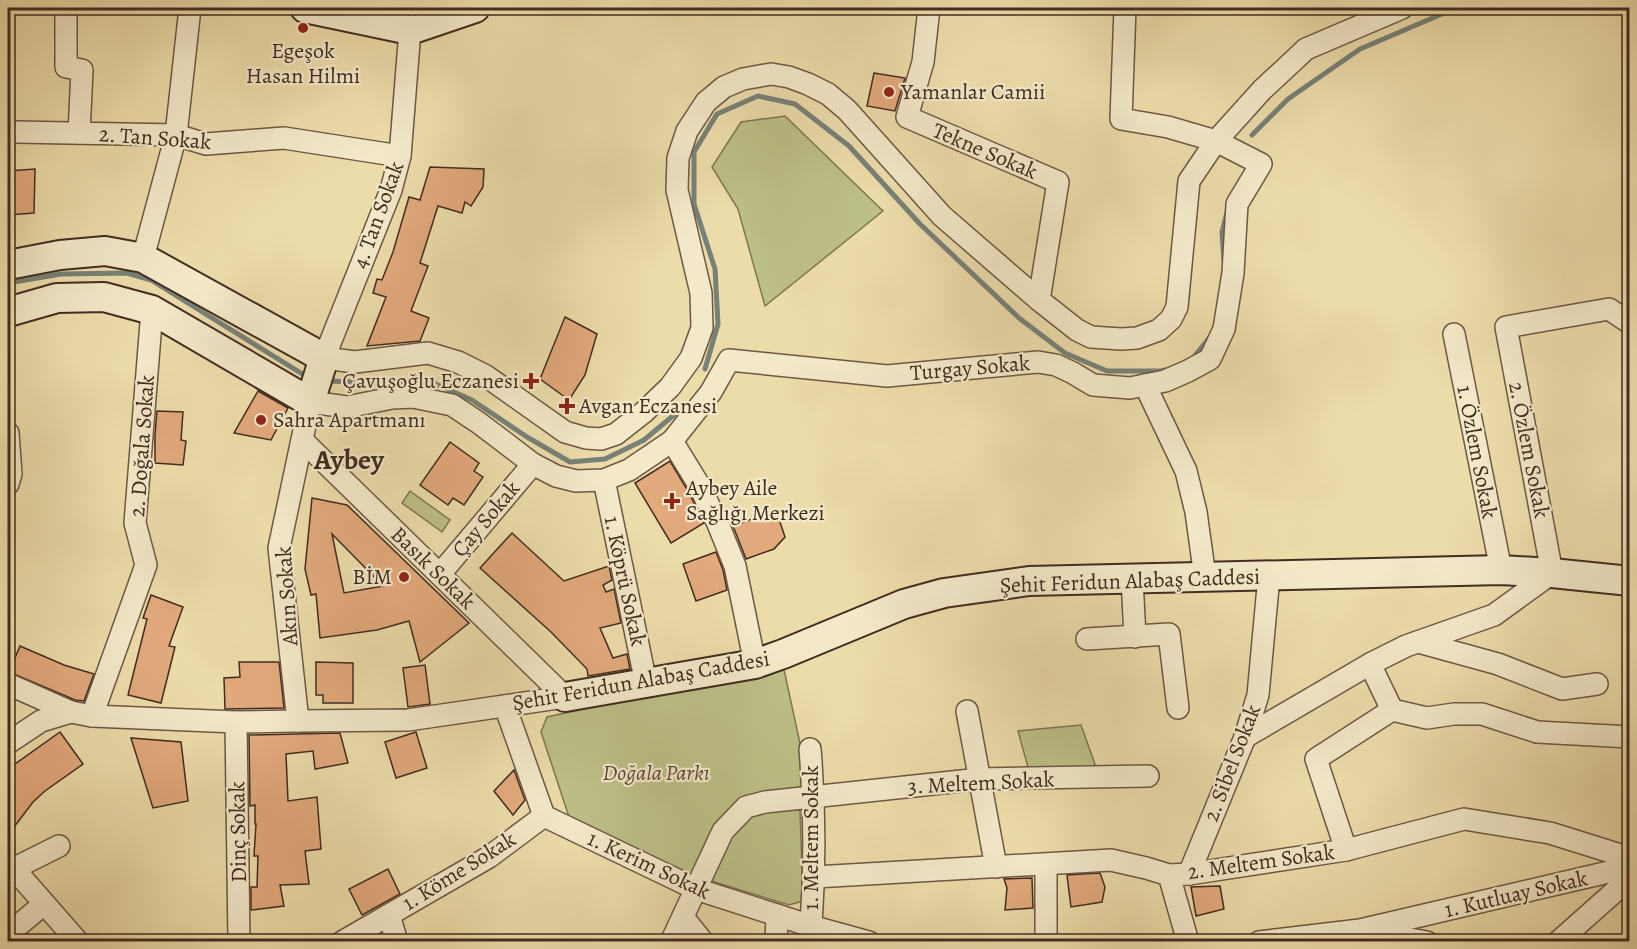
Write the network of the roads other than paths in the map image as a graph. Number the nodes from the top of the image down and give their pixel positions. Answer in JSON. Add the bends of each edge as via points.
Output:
{"nodes":[{"id":1,"x":66,"y":8,"type":"edge"},
{"id":2,"x":190,"y":8,"type":"edge"},
{"id":3,"x":305,"y":8,"type":"edge"},
{"id":4,"x":475,"y":8,"type":"edge"},
{"id":5,"x":929,"y":8,"type":"edge"},
{"id":6,"x":1125,"y":8,"type":"edge"},
{"id":7,"x":1402,"y":8,"type":"edge"},
{"id":8,"x":411,"y":30,"type":"junction"},
{"id":9,"x":16,"y":132,"type":"dead end"},
{"id":10,"x":79,"y":133,"type":"junction"},
{"id":11,"x":176,"y":135,"type":"junction"},
{"id":12,"x":1216,"y":141,"type":"junction"},
{"id":13,"x":400,"y":156,"type":"junction"},
{"id":14,"x":143,"y":258,"type":"junction"},
{"id":15,"x":8,"y":265,"type":"edge"},
{"id":16,"x":1039,"y":300,"type":"junction"},
{"id":17,"x":152,"y":310,"type":"junction"},
{"id":18,"x":8,"y":312,"type":"edge"},
{"id":19,"x":1629,"y":323,"type":"edge"},
{"id":20,"x":1454,"y":334,"type":"dead end"},
{"id":21,"x":324,"y":358,"type":"junction"},
{"id":22,"x":1145,"y":386,"type":"junction"},
{"id":23,"x":670,"y":387,"type":"junction"},
{"id":24,"x":310,"y":402,"type":"junction"},
{"id":25,"x":691,"y":418,"type":"junction"},
{"id":26,"x":8,"y":433,"type":"edge"},
{"id":27,"x":302,"y":440,"type":"junction"},
{"id":28,"x":672,"y":441,"type":"junction"},
{"id":29,"x":533,"y":464,"type":"junction"},
{"id":30,"x":604,"y":480,"type":"junction"},
{"id":31,"x":8,"y":484,"type":"edge"},
{"id":32,"x":1501,"y":570,"type":"junction"},
{"id":33,"x":1552,"y":573,"type":"junction"},
{"id":34,"x":440,"y":574,"type":"junction"},
{"id":35,"x":1269,"y":576,"type":"junction"},
{"id":36,"x":1205,"y":577,"type":"junction"},
{"id":37,"x":1132,"y":579,"type":"junction"},
{"id":38,"x":1629,"y":581,"type":"edge"},
{"id":39,"x":1135,"y":637,"type":"junction"},
{"id":40,"x":1087,"y":639,"type":"dead end"},
{"id":41,"x":1418,"y":642,"type":"junction"},
{"id":42,"x":754,"y":664,"type":"junction"},
{"id":43,"x":1370,"y":664,"type":"junction"},
{"id":44,"x":646,"y":682,"type":"junction"},
{"id":45,"x":8,"y":684,"type":"edge"},
{"id":46,"x":1597,"y":684,"type":"dead end"},
{"id":47,"x":565,"y":697,"type":"junction"},
{"id":48,"x":505,"y":706,"type":"junction"},
{"id":49,"x":1178,"y":708,"type":"dead end"},
{"id":50,"x":1392,"y":710,"type":"junction"},
{"id":51,"x":967,"y":711,"type":"dead end"},
{"id":52,"x":71,"y":712,"type":"junction"},
{"id":53,"x":92,"y":716,"type":"junction"},
{"id":54,"x":298,"y":721,"type":"junction"},
{"id":55,"x":237,"y":722,"type":"junction"},
{"id":56,"x":1629,"y":737,"type":"edge"},
{"id":57,"x":1245,"y":738,"type":"junction"},
{"id":58,"x":8,"y":743,"type":"edge"},
{"id":59,"x":810,"y":749,"type":"dead end"},
{"id":60,"x":1148,"y":776,"type":"dead end"},
{"id":61,"x":980,"y":779,"type":"junction"},
{"id":62,"x":814,"y":797,"type":"junction"},
{"id":63,"x":544,"y":816,"type":"junction"},
{"id":64,"x":59,"y":846,"type":"dead end"},
{"id":65,"x":1346,"y":850,"type":"junction"},
{"id":66,"x":1629,"y":858,"type":"edge"},
{"id":67,"x":1046,"y":865,"type":"junction"},
{"id":68,"x":10,"y":866,"type":"edge"},
{"id":69,"x":996,"y":867,"type":"junction"},
{"id":70,"x":1629,"y":867,"type":"edge"},
{"id":71,"x":1179,"y":875,"type":"junction"},
{"id":72,"x":814,"y":877,"type":"junction"},
{"id":73,"x":1629,"y":878,"type":"edge"},
{"id":74,"x":696,"y":889,"type":"junction"},
{"id":75,"x":44,"y":904,"type":"junction"},
{"id":76,"x":390,"y":915,"type":"junction"},
{"id":77,"x":777,"y":915,"type":"junction"},
{"id":78,"x":683,"y":917,"type":"junction"},
{"id":79,"x":811,"y":926,"type":"junction"},
{"id":80,"x":1360,"y":930,"type":"junction"},
{"id":81,"x":8,"y":934,"type":"edge"},
{"id":82,"x":78,"y":942,"type":"edge"},
{"id":83,"x":239,"y":942,"type":"edge"},
{"id":84,"x":342,"y":942,"type":"edge"},
{"id":85,"x":398,"y":942,"type":"edge"},
{"id":86,"x":671,"y":942,"type":"edge"},
{"id":87,"x":703,"y":942,"type":"edge"},
{"id":88,"x":776,"y":942,"type":"edge"},
{"id":89,"x":869,"y":942,"type":"edge"},
{"id":90,"x":1046,"y":942,"type":"edge"},
{"id":91,"x":1188,"y":942,"type":"edge"},
{"id":92,"x":1259,"y":942,"type":"edge"},
{"id":93,"x":1427,"y":942,"type":"edge"},
{"id":94,"x":1558,"y":942,"type":"edge"}],
"edges":[{"from":1,"to":10,"type":"street","via":[[66,67],[82,70]]},
{"from":2,"to":11,"type":"street"},
{"from":3,"to":8,"type":"street"},
{"from":4,"to":8,"type":"street"},
{"from":5,"to":16,"type":"street","name":"Tekne Sokak","via":[[923,62],[907,117],[1058,183]]},
{"from":6,"to":12,"type":"street","via":[[1121,119]]},
{"from":7,"to":12,"type":"street","via":[[1306,49]]},
{"from":8,"to":13,"type":"street","name":"4. Tan Sokak"},
{"from":9,"to":10,"type":"street","name":"2. Tan Sokak"},
{"from":10,"to":11,"type":"street","name":"2. Tan Sokak"},
{"from":11,"to":13,"type":"street","name":"2. Tan Sokak","via":[[206,144],[284,138]]},
{"from":11,"to":14,"type":"street"},
{"from":12,"to":16,"type":"street","via":[[1189,181],[1177,307],[1159,330],[1137,338],[1091,337]]},
{"from":12,"to":22,"type":"street","name":"Turgay Sokak","via":[[1261,164],[1237,204],[1233,273],[1224,329],[1210,358],[1173,378]]},
{"from":13,"to":21,"type":"street","name":"4. Tan Sokak","via":[[391,190]]},
{"from":14,"to":15,"type":"street","via":[[105,251]]},
{"from":14,"to":21,"type":"street"},
{"from":16,"to":23,"type":"street","via":[[942,216],[828,94],[771,74],[742,79],[706,102],[687,131],[678,158],[677,190],[701,293],[702,328],[691,358]]},
{"from":17,"to":18,"type":"street","via":[[104,297],[57,298]]},
{"from":17,"to":24,"type":"street"},
{"from":17,"to":53,"type":"street","name":"2. Doğala Sokak","via":[[135,523],[146,565]]},
{"from":19,"to":33,"type":"street","name":"2. Özlem Sokak","via":[[1609,309],[1506,327]]},
{"from":20,"to":32,"type":"street","name":"1. Özlem Sokak"},
{"from":21,"to":23,"type":"street","via":[[355,362],[428,353],[458,362],[486,376],[565,432],[586,438],[616,434]]},
{"from":21,"to":24,"type":"street"},
{"from":22,"to":25,"type":"street","name":"Turgay Sokak","via":[[1093,385],[1056,365],[1038,362],[887,376],[729,360]]},
{"from":22,"to":36,"type":"street","via":[[1186,471]]},
{"from":23,"to":25,"type":"street"},
{"from":24,"to":27,"type":"street","name":"Akın Sokak"},
{"from":24,"to":29,"type":"street","via":[[347,407],[413,397],[452,405]]},
{"from":25,"to":28,"type":"street"},
{"from":26,"to":31,"type":"street"},
{"from":27,"to":34,"type":"street","name":"Basık Sokak"},
{"from":27,"to":54,"type":"street","name":"Akın Sokak","via":[[279,548]]},
{"from":28,"to":30,"type":"street","via":[[629,470]]},
{"from":28,"to":42,"type":"street","via":[[699,485],[735,566]]},
{"from":29,"to":30,"type":"street","via":[[576,481]]},
{"from":29,"to":34,"type":"street","name":"Çay Sokak"},
{"from":30,"to":44,"type":"street","name":"1. Köprü Sokak"},
{"from":32,"to":33,"type":"street","name":"Şehit Feridun Alabaş Caddesi"},
{"from":32,"to":35,"type":"street","name":"Şehit Feridun Alabaş Caddesi"},
{"from":33,"to":38,"type":"street","name":"Şehit Feridun Alabaş Caddesi"},
{"from":33,"to":41,"type":"street","via":[[1494,615]]},
{"from":34,"to":47,"type":"street","name":"Basık Sokak"},
{"from":35,"to":36,"type":"street","name":"Şehit Feridun Alabaş Caddesi"},
{"from":35,"to":57,"type":"street","name":"2. Sibel Sokak","via":[[1258,695]]},
{"from":36,"to":37,"type":"street","name":"Şehit Feridun Alabaş Caddesi"},
{"from":37,"to":39,"type":"street"},
{"from":37,"to":42,"type":"street","name":"Şehit Feridun Alabaş Caddesi","via":[[1029,581],[944,593],[904,603]]},
{"from":39,"to":40,"type":"street"},
{"from":39,"to":49,"type":"street","via":[[1169,634]]},
{"from":41,"to":43,"type":"street"},
{"from":41,"to":46,"type":"street","via":[[1498,664],[1562,689]]},
{"from":42,"to":44,"type":"street","name":"Şehit Feridun Alabaş Caddesi"},
{"from":43,"to":50,"type":"street"},
{"from":43,"to":57,"type":"street"},
{"from":44,"to":47,"type":"street","name":"Şehit Feridun Alabaş Caddesi"},
{"from":45,"to":52,"type":"street","name":"Şehit Feridun Alabaş Caddesi"},
{"from":47,"to":48,"type":"street","name":"Şehit Feridun Alabaş Caddesi"},
{"from":48,"to":54,"type":"street","name":"Şehit Feridun Alabaş Caddesi","via":[[408,720]]},
{"from":48,"to":63,"type":"street"},
{"from":50,"to":56,"type":"street","via":[[1427,718],[1482,714],[1537,732]]},
{"from":50,"to":65,"type":"street","via":[[1316,759]]},
{"from":51,"to":61,"type":"street"},
{"from":52,"to":53,"type":"street","name":"Şehit Feridun Alabaş Caddesi"},
{"from":52,"to":58,"type":"street","via":[[41,721]]},
{"from":53,"to":55,"type":"street","name":"Şehit Feridun Alabaş Caddesi"},
{"from":54,"to":55,"type":"street","name":"Şehit Feridun Alabaş Caddesi"},
{"from":55,"to":83,"type":"street","name":"Dinç Sokak"},
{"from":57,"to":71,"type":"street","name":"2. Sibel Sokak"},
{"from":59,"to":62,"type":"street","name":"1. Meltem Sokak"},
{"from":60,"to":61,"type":"street","name":"3. Meltem Sokak"},
{"from":61,"to":62,"type":"street","name":"3. Meltem Sokak"},
{"from":61,"to":69,"type":"street"},
{"from":62,"to":72,"type":"street","name":"1. Meltem Sokak"},
{"from":62,"to":74,"type":"street","name":"3. Meltem Sokak","via":[[746,807],[723,831]]},
{"from":63,"to":74,"type":"street","name":"1. Kerim Sokak"},
{"from":63,"to":76,"type":"street","name":"1. Köme Sokak","via":[[489,857]]},
{"from":64,"to":68,"type":"street"},
{"from":65,"to":66,"type":"street","name":"2. Meltem Sokak","via":[[1464,819],[1550,833]]},
{"from":65,"to":71,"type":"street","name":"2. Meltem Sokak"},
{"from":67,"to":69,"type":"street","name":"2. Meltem Sokak"},
{"from":67,"to":71,"type":"street","name":"2. Meltem Sokak","via":[[1111,860]]},
{"from":67,"to":90,"type":"street"},
{"from":68,"to":75,"type":"street"},
{"from":69,"to":72,"type":"street","name":"2. Meltem Sokak"},
{"from":70,"to":80,"type":"street","name":"1. Kutluay Sokak"},
{"from":71,"to":91,"type":"street"},
{"from":72,"to":79,"type":"street","name":"1. Meltem Sokak"},
{"from":73,"to":94,"type":"street"},
{"from":74,"to":77,"type":"street","name":"1. Kerim Sokak"},
{"from":74,"to":78,"type":"street","name":"3. Meltem Sokak"},
{"from":75,"to":81,"type":"street"},
{"from":75,"to":82,"type":"street"},
{"from":76,"to":84,"type":"street","name":"1. Köme Sokak"},
{"from":76,"to":85,"type":"street"},
{"from":77,"to":79,"type":"street","name":"1. Kerim Sokak"},
{"from":77,"to":88,"type":"street"},
{"from":78,"to":86,"type":"street","name":"3. Meltem Sokak"},
{"from":78,"to":87,"type":"street"},
{"from":79,"to":89,"type":"street","name":"1. Kerim Sokak"},
{"from":80,"to":92,"type":"street","name":"1. Kutluay Sokak"},
{"from":80,"to":93,"type":"street"}]}
